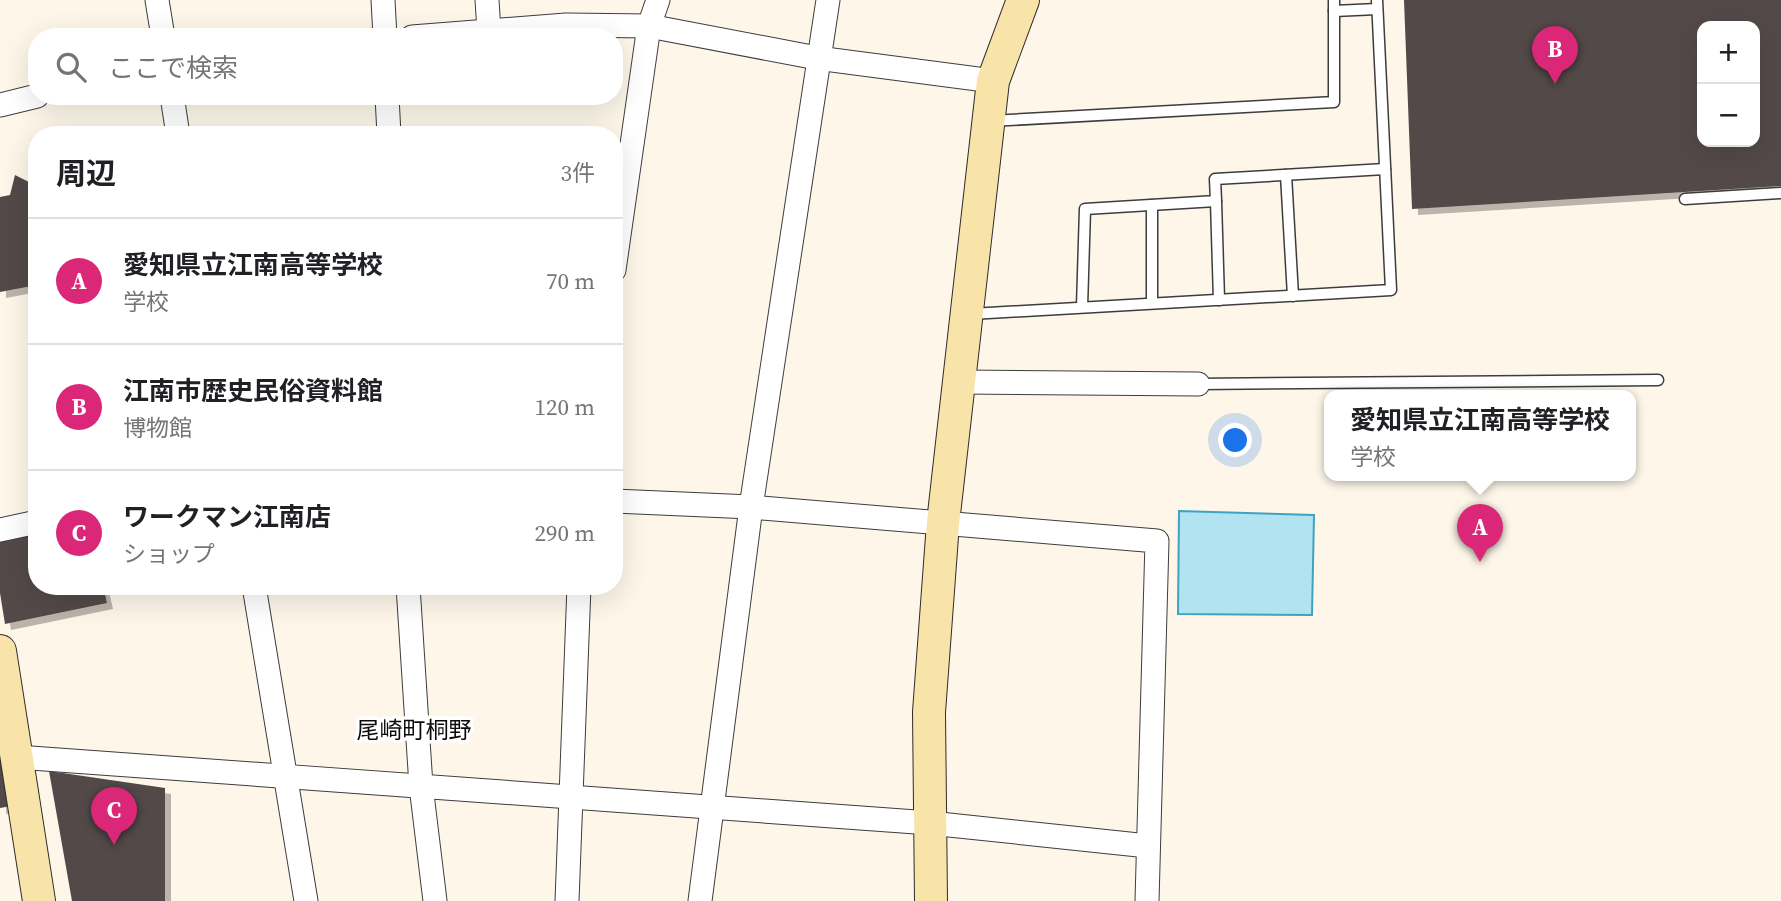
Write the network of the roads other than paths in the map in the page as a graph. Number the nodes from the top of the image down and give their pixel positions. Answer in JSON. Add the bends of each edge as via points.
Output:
{"nodes":[{"id":1,"x":157,"y":0,"type":"edge"},
{"id":2,"x":383,"y":0,"type":"edge"},
{"id":3,"x":487,"y":0,"type":"edge"},
{"id":4,"x":658,"y":0,"type":"edge"},
{"id":5,"x":828,"y":0,"type":"edge"},
{"id":6,"x":1023,"y":0,"type":"edge"},
{"id":7,"x":1377,"y":4,"type":"edge"},
{"id":8,"x":1334,"y":5,"type":"edge"},
{"id":9,"x":649,"y":26,"type":"junction"},
{"id":10,"x":162,"y":28,"type":"edge"},
{"id":11,"x":385,"y":28,"type":"edge"},
{"id":12,"x":489,"y":28,"type":"edge"},
{"id":13,"x":528,"y":28,"type":"edge"},
{"id":14,"x":817,"y":58,"type":"junction"},
{"id":15,"x":993,"y":81,"type":"junction"},
{"id":16,"x":28,"y":98,"type":"edge"},
{"id":17,"x":0,"y":105,"type":"edge"},
{"id":18,"x":173,"y":105,"type":"edge"},
{"id":19,"x":387,"y":105,"type":"edge"},
{"id":20,"x":988,"y":121,"type":"junction"},
{"id":21,"x":177,"y":126,"type":"edge"},
{"id":22,"x":389,"y":126,"type":"edge"},
{"id":23,"x":1385,"y":169,"type":"junction"},
{"id":24,"x":1286,"y":175,"type":"junction"},
{"id":25,"x":1781,"y":193,"type":"edge"},
{"id":26,"x":1685,"y":199,"type":"dead end"},
{"id":27,"x":1216,"y":201,"type":"junction"},
{"id":28,"x":1152,"y":205,"type":"junction"},
{"id":29,"x":623,"y":207,"type":"edge"},
{"id":30,"x":1293,"y":296,"type":"junction"},
{"id":31,"x":1219,"y":300,"type":"junction"},
{"id":32,"x":1152,"y":303,"type":"junction"},
{"id":33,"x":1082,"y":307,"type":"junction"},
{"id":34,"x":968,"y":314,"type":"junction"},
{"id":35,"x":1658,"y":380,"type":"dead end"},
{"id":36,"x":960,"y":382,"type":"junction"},
{"id":37,"x":1198,"y":384,"type":"joint"},
{"id":38,"x":623,"y":501,"type":"edge"},
{"id":39,"x":751,"y":507,"type":"junction"},
{"id":40,"x":943,"y":523,"type":"junction"},
{"id":41,"x":28,"y":524,"type":"edge"},
{"id":42,"x":0,"y":530,"type":"edge"},
{"id":43,"x":256,"y":595,"type":"edge"},
{"id":44,"x":409,"y":595,"type":"edge"},
{"id":45,"x":579,"y":595,"type":"edge"},
{"id":46,"x":0,"y":651,"type":"edge"},
{"id":47,"x":17,"y":757,"type":"junction"},
{"id":48,"x":284,"y":778,"type":"junction"},
{"id":49,"x":421,"y":786,"type":"junction"},
{"id":50,"x":570,"y":796,"type":"junction"},
{"id":51,"x":711,"y":807,"type":"junction"},
{"id":52,"x":930,"y":823,"type":"junction"},
{"id":53,"x":1148,"y":846,"type":"junction"},
{"id":54,"x":39,"y":901,"type":"edge"},
{"id":55,"x":306,"y":901,"type":"edge"},
{"id":56,"x":435,"y":901,"type":"edge"},
{"id":57,"x":567,"y":901,"type":"edge"},
{"id":58,"x":701,"y":901,"type":"edge"},
{"id":59,"x":931,"y":901,"type":"edge"},
{"id":60,"x":1147,"y":901,"type":"edge"}],
"edges":[{"from":1,"to":10,"type":"street"},
{"from":2,"to":11,"type":"street"},
{"from":3,"to":12,"type":"street"},
{"from":4,"to":9,"type":"street"},
{"from":5,"to":14,"type":"street"},
{"from":6,"to":15,"type":"street"},
{"from":7,"to":8,"type":"lane"},
{"from":7,"to":23,"type":"lane"},
{"from":8,"to":20,"type":"lane","via":[[1334,102]]},
{"from":9,"to":13,"type":"street"},
{"from":9,"to":14,"type":"street"},
{"from":9,"to":29,"type":"street"},
{"from":14,"to":15,"type":"street"},
{"from":14,"to":39,"type":"street"},
{"from":15,"to":20,"type":"street"},
{"from":16,"to":17,"type":"street"},
{"from":18,"to":21,"type":"street"},
{"from":19,"to":22,"type":"street"},
{"from":20,"to":34,"type":"street"},
{"from":23,"to":24,"type":"lane"},
{"from":23,"to":30,"type":"lane","via":[[1391,290]]},
{"from":24,"to":27,"type":"lane","via":[[1215,179]]},
{"from":24,"to":30,"type":"lane"},
{"from":25,"to":26,"type":"lane"},
{"from":27,"to":28,"type":"lane"},
{"from":27,"to":31,"type":"lane"},
{"from":28,"to":32,"type":"lane"},
{"from":28,"to":33,"type":"lane","via":[[1084,209]]},
{"from":30,"to":31,"type":"lane"},
{"from":31,"to":32,"type":"lane"},
{"from":32,"to":33,"type":"lane"},
{"from":33,"to":34,"type":"lane"},
{"from":34,"to":36,"type":"street"},
{"from":35,"to":37,"type":"lane"},
{"from":36,"to":37,"type":"street"},
{"from":36,"to":40,"type":"street"},
{"from":38,"to":39,"type":"street"},
{"from":39,"to":40,"type":"street"},
{"from":39,"to":51,"type":"street"},
{"from":40,"to":52,"type":"street","via":[[929,712]]},
{"from":40,"to":53,"type":"street","via":[[1157,541]]},
{"from":41,"to":42,"type":"street"},
{"from":43,"to":48,"type":"street"},
{"from":44,"to":49,"type":"street"},
{"from":45,"to":50,"type":"street"},
{"from":46,"to":47,"type":"street"},
{"from":47,"to":48,"type":"street"},
{"from":47,"to":54,"type":"street"},
{"from":48,"to":49,"type":"street"},
{"from":48,"to":55,"type":"street"},
{"from":49,"to":50,"type":"street"},
{"from":49,"to":56,"type":"street"},
{"from":50,"to":51,"type":"street"},
{"from":50,"to":57,"type":"street"},
{"from":51,"to":52,"type":"street"},
{"from":51,"to":58,"type":"street"},
{"from":52,"to":53,"type":"street"},
{"from":52,"to":59,"type":"street"},
{"from":53,"to":60,"type":"street"}]}
